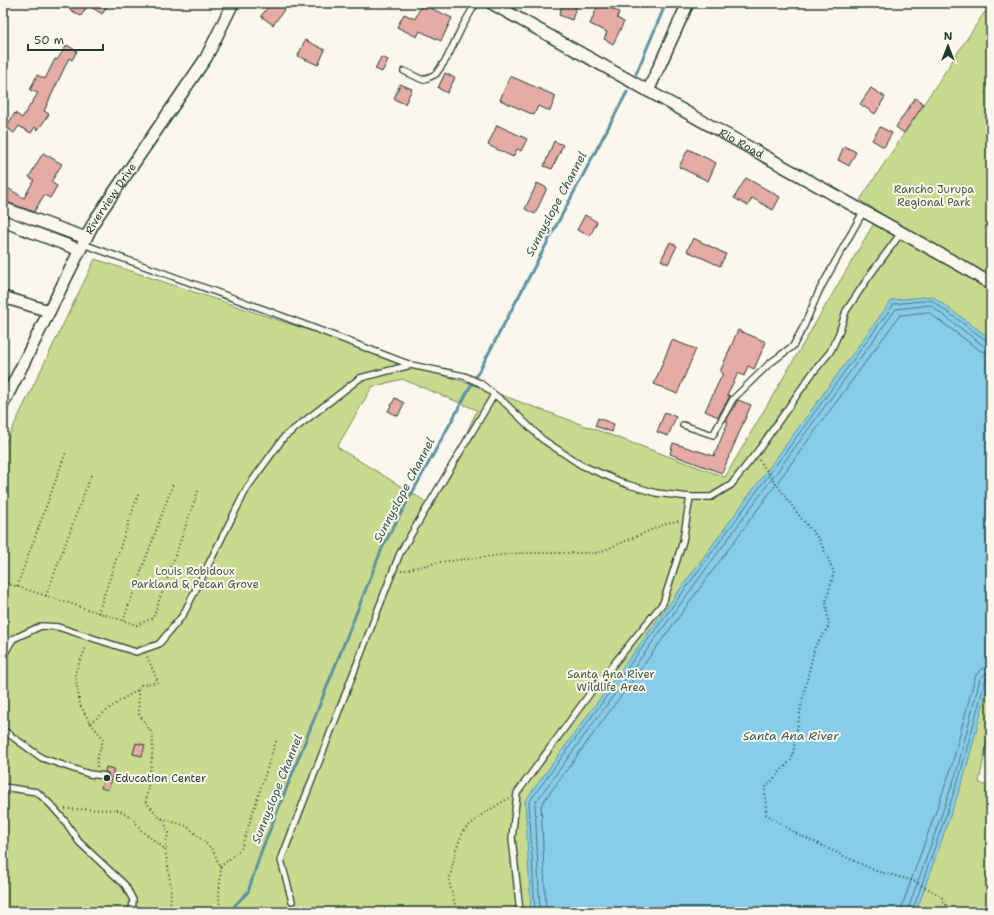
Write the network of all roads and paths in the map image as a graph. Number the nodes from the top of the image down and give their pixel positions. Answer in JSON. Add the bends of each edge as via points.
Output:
{"nodes":[{"id":1,"x":233,"y":3,"type":"edge"},
{"id":2,"x":476,"y":3,"type":"edge"},
{"id":3,"x":491,"y":3,"type":"edge"},
{"id":4,"x":688,"y":3,"type":"edge"},
{"id":5,"x":404,"y":71,"type":"dead end"},
{"id":6,"x":648,"y":91,"type":"junction"},
{"id":7,"x":3,"y":208,"type":"edge"},
{"id":8,"x":863,"y":212,"type":"junction"},
{"id":9,"x":3,"y":220,"type":"edge"},
{"id":10,"x":901,"y":233,"type":"junction"},
{"id":11,"x":83,"y":244,"type":"junction"},
{"id":12,"x":991,"y":284,"type":"edge"},
{"id":13,"x":3,"y":297,"type":"edge"},
{"id":14,"x":49,"y":311,"type":"junction"},
{"id":15,"x":412,"y":365,"type":"junction"},
{"id":16,"x":494,"y":394,"type":"junction"},
{"id":17,"x":3,"y":404,"type":"edge"},
{"id":18,"x":683,"y":424,"type":"dead end"},
{"id":19,"x":66,"y":452,"type":"dead end"},
{"id":20,"x":755,"y":454,"type":"junction"},
{"id":21,"x":91,"y":475,"type":"dead end"},
{"id":22,"x":173,"y":484,"type":"dead end"},
{"id":23,"x":198,"y":491,"type":"dead end"},
{"id":24,"x":140,"y":492,"type":"dead end"},
{"id":25,"x":690,"y":497,"type":"junction"},
{"id":26,"x":686,"y":520,"type":"junction"},
{"id":27,"x":392,"y":573,"type":"junction"},
{"id":28,"x":3,"y":582,"type":"edge"},
{"id":29,"x":17,"y":586,"type":"junction"},
{"id":30,"x":46,"y":596,"type":"junction"},
{"id":31,"x":98,"y":613,"type":"junction"},
{"id":32,"x":122,"y":621,"type":"junction"},
{"id":33,"x":92,"y":638,"type":"junction"},
{"id":34,"x":144,"y":649,"type":"junction"},
{"id":35,"x":3,"y":656,"type":"edge"},
{"id":36,"x":138,"y":690,"type":"junction"},
{"id":37,"x":90,"y":723,"type":"junction"},
{"id":38,"x":3,"y":730,"type":"edge"},
{"id":39,"x":276,"y":741,"type":"dead end"},
{"id":40,"x":105,"y":776,"type":"joint"},
{"id":41,"x":3,"y":787,"type":"edge"},
{"id":42,"x":517,"y":793,"type":"junction"},
{"id":43,"x":55,"y":810,"type":"junction"},
{"id":44,"x":162,"y":818,"type":"junction"},
{"id":45,"x":165,"y":853,"type":"junction"},
{"id":46,"x":220,"y":867,"type":"junction"},
{"id":47,"x":292,"y":901,"type":"dead end"},
{"id":48,"x":132,"y":912,"type":"edge"},
{"id":49,"x":170,"y":912,"type":"edge"},
{"id":50,"x":220,"y":912,"type":"edge"},
{"id":51,"x":458,"y":912,"type":"edge"},
{"id":52,"x":520,"y":912,"type":"edge"},
{"id":53,"x":950,"y":912,"type":"edge"}],
"edges":[{"from":1,"to":11,"type":"street","name":"Riverview Drive","via":[[206,58],[95,220]]},
{"from":2,"to":5,"type":"lane","via":[[436,74],[423,80]]},
{"from":3,"to":6,"type":"street","name":"Rio Road"},
{"from":4,"to":6,"type":"street"},
{"from":6,"to":8,"type":"street","name":"Rio Road"},
{"from":7,"to":11,"type":"street"},
{"from":8,"to":10,"type":"street","name":"Rio Road"},
{"from":8,"to":18,"type":"lane","via":[[819,291],[793,346],[733,399],[713,435]]},
{"from":9,"to":11,"type":"street"},
{"from":10,"to":12,"type":"street","name":"Rio Road"},
{"from":10,"to":20,"type":"lane","via":[[846,312],[830,352]]},
{"from":11,"to":14,"type":"street","name":"Riverview Drive"},
{"from":11,"to":15,"type":"lane"},
{"from":13,"to":14,"type":"street"},
{"from":14,"to":17,"type":"street","name":"Riverview Drive"},
{"from":15,"to":16,"type":"lane","via":[[464,376],[480,383]]},
{"from":15,"to":34,"type":"lane","via":[[360,378],[284,437],[247,488],[183,615],[159,644]]},
{"from":16,"to":25,"type":"lane","via":[[542,439],[581,465],[626,484],[656,493]]},
{"from":16,"to":27,"type":"lane","via":[[400,553]]},
{"from":19,"to":29,"type":"path"},
{"from":20,"to":25,"type":"lane","via":[[731,485],[711,497]]},
{"from":20,"to":53,"type":"path","via":[[819,539],[834,572],[826,602],[829,626],[815,646],[792,759],[765,788],[766,814],[796,834],[876,871],[914,881],[941,896]]},
{"from":21,"to":30,"type":"path"},
{"from":22,"to":32,"type":"path"},
{"from":23,"to":32,"type":"path","via":[[153,618],[136,626]]},
{"from":24,"to":31,"type":"path"},
{"from":25,"to":26,"type":"lane"},
{"from":26,"to":27,"type":"path","via":[[666,523],[598,553],[520,553],[440,562]]},
{"from":26,"to":42,"type":"lane","via":[[683,541],[663,603],[591,692]]},
{"from":27,"to":47,"type":"lane","via":[[281,860]]},
{"from":28,"to":29,"type":"path"},
{"from":29,"to":30,"type":"path"},
{"from":30,"to":31,"type":"path"},
{"from":31,"to":32,"type":"path"},
{"from":33,"to":34,"type":"lane","via":[[136,652]]},
{"from":33,"to":35,"type":"lane","via":[[58,627],[41,626],[14,640]]},
{"from":33,"to":37,"type":"path","via":[[75,673],[80,705]]},
{"from":34,"to":36,"type":"path","via":[[158,682],[141,685]]},
{"from":36,"to":37,"type":"path"},
{"from":36,"to":44,"type":"path","via":[[139,714],[153,735],[146,802]]},
{"from":37,"to":40,"type":"path","via":[[103,738],[96,761],[97,768]]},
{"from":38,"to":40,"type":"lane","via":[[42,758],[89,774]]},
{"from":39,"to":46,"type":"path","via":[[241,849]]},
{"from":41,"to":43,"type":"lane","via":[[37,792]]},
{"from":42,"to":51,"type":"path","via":[[483,814],[464,830],[456,849],[449,882]]},
{"from":42,"to":52,"type":"lane","via":[[512,838]]},
{"from":43,"to":45,"type":"path","via":[[118,810],[131,817],[142,831],[165,849]]},
{"from":43,"to":48,"type":"lane","via":[[80,842],[125,885],[132,900]]},
{"from":44,"to":45,"type":"path","via":[[170,833]]},
{"from":44,"to":46,"type":"path","via":[[194,831],[212,850]]},
{"from":45,"to":49,"type":"path","via":[[171,886]]},
{"from":46,"to":50,"type":"path"}]}
